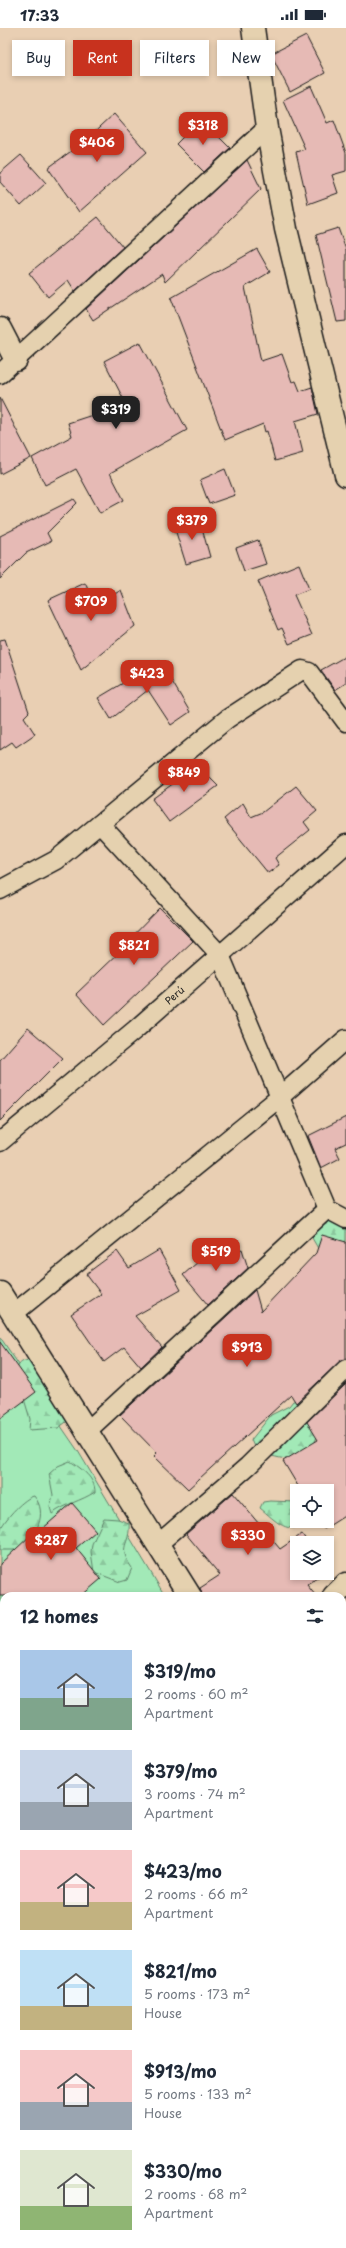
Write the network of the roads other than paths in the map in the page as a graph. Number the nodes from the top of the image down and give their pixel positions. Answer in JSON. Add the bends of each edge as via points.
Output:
{"nodes":[{"id":1,"x":254,"y":28,"type":"edge"},
{"id":2,"x":267,"y":128,"type":"junction"},
{"id":3,"x":0,"y":329,"type":"edge"},
{"id":4,"x":16,"y":360,"type":"junction"},
{"id":5,"x":0,"y":374,"type":"edge"},
{"id":6,"x":346,"y":471,"type":"edge"},
{"id":7,"x":346,"y":722,"type":"edge"},
{"id":8,"x":100,"y":824,"type":"junction"},
{"id":9,"x":346,"y":844,"type":"edge"},
{"id":10,"x":0,"y":890,"type":"edge"},
{"id":11,"x":220,"y":955,"type":"junction"},
{"id":12,"x":346,"y":1039,"type":"edge"},
{"id":13,"x":280,"y":1097,"type":"junction"},
{"id":14,"x":0,"y":1142,"type":"edge"},
{"id":15,"x":327,"y":1209,"type":"junction"},
{"id":16,"x":346,"y":1219,"type":"edge"},
{"id":17,"x":0,"y":1293,"type":"edge"},
{"id":18,"x":13,"y":1314,"type":"junction"},
{"id":19,"x":346,"y":1369,"type":"edge"},
{"id":20,"x":86,"y":1432,"type":"junction"},
{"id":21,"x":157,"y":1545,"type":"junction"},
{"id":22,"x":346,"y":1584,"type":"edge"},
{"id":23,"x":187,"y":1592,"type":"edge"},
{"id":24,"x":338,"y":1592,"type":"edge"}],
"edges":[{"from":1,"to":2,"type":"street"},
{"from":2,"to":4,"type":"lane"},
{"from":2,"to":6,"type":"street","via":[[286,229]]},
{"from":3,"to":4,"type":"street"},
{"from":4,"to":5,"type":"lane"},
{"from":7,"to":8,"type":"lane","via":[[309,672],[302,670],[227,719]]},
{"from":8,"to":10,"type":"lane","via":[[56,860]]},
{"from":8,"to":11,"type":"lane"},
{"from":9,"to":11,"type":"lane","name":"Perú"},
{"from":11,"to":13,"type":"lane"},
{"from":11,"to":14,"type":"lane","name":"Perú","via":[[136,1030]]},
{"from":12,"to":13,"type":"lane"},
{"from":13,"to":15,"type":"lane"},
{"from":13,"to":18,"type":"lane"},
{"from":15,"to":16,"type":"lane"},
{"from":15,"to":20,"type":"lane"},
{"from":17,"to":18,"type":"street"},
{"from":18,"to":20,"type":"street"},
{"from":19,"to":21,"type":"lane","via":[[248,1466]]},
{"from":20,"to":21,"type":"street"},
{"from":21,"to":23,"type":"street"},
{"from":22,"to":24,"type":"street"}]}
